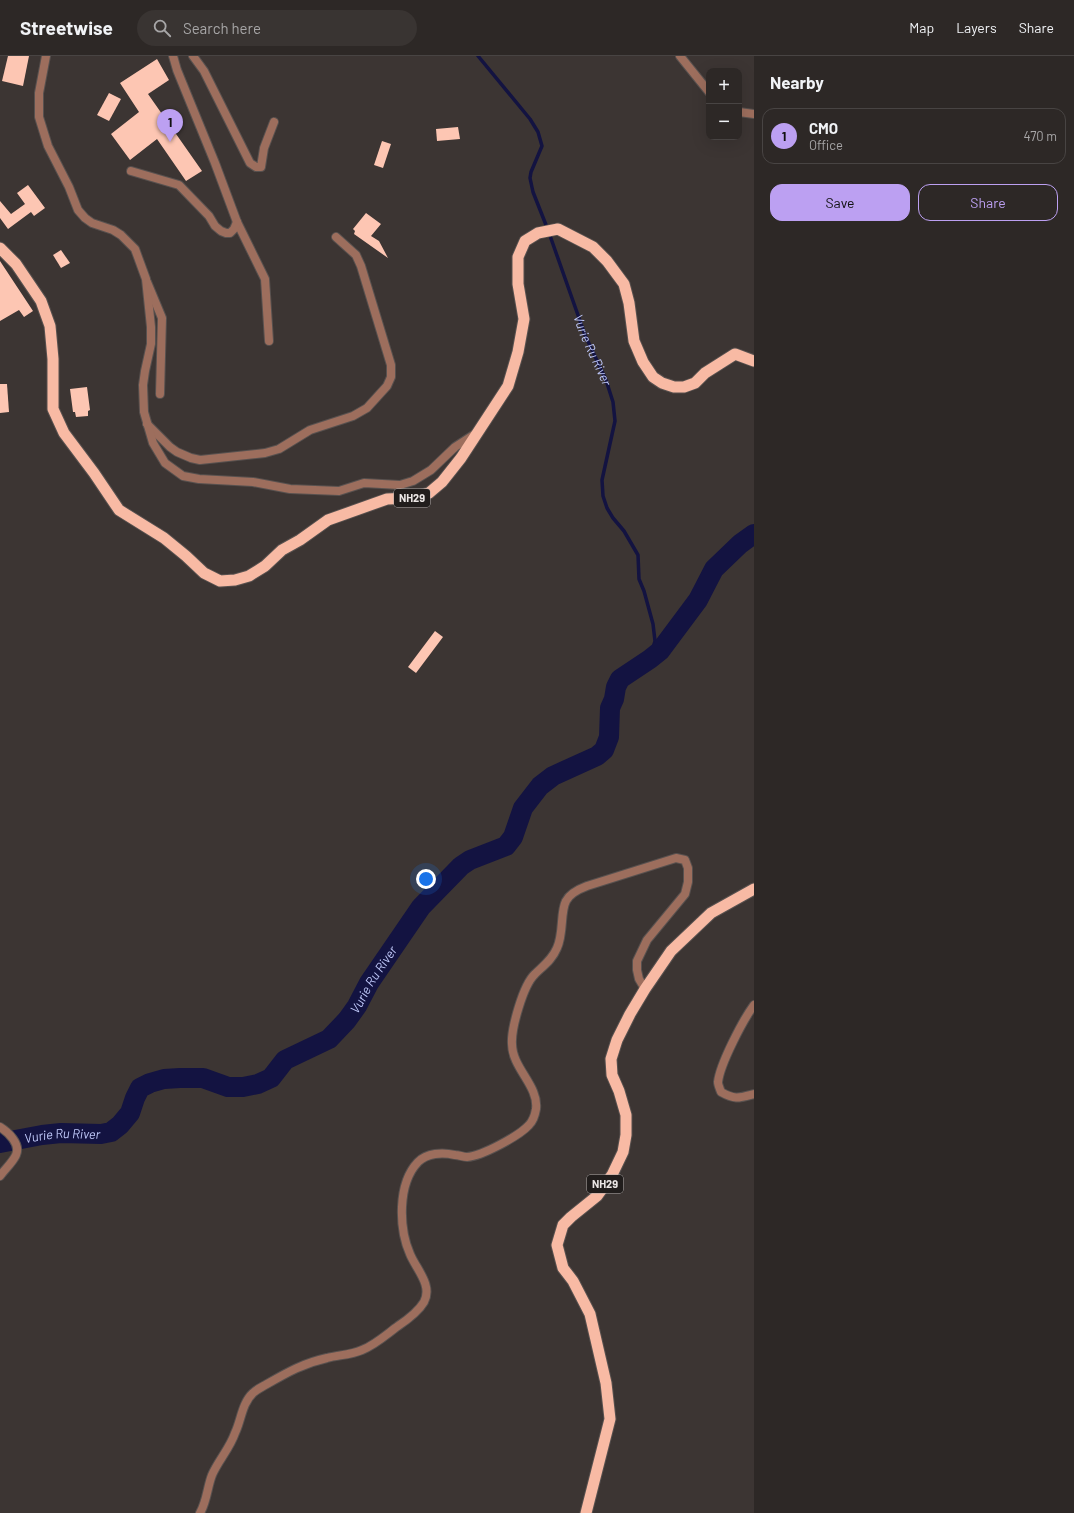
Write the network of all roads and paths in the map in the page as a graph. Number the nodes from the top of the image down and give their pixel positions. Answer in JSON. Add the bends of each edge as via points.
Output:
{"nodes":[{"id":1,"x":46,"y":56,"type":"edge"},
{"id":2,"x":173,"y":56,"type":"edge"},
{"id":3,"x":193,"y":56,"type":"edge"},
{"id":4,"x":680,"y":56,"type":"edge"},
{"id":5,"x":706,"y":88,"type":"edge"},
{"id":6,"x":742,"y":112,"type":"edge"},
{"id":7,"x":754,"y":114,"type":"edge"},
{"id":8,"x":274,"y":122,"type":"dead end"},
{"id":9,"x":131,"y":171,"type":"dead end"},
{"id":10,"x":237,"y":222,"type":"junction"},
{"id":11,"x":336,"y":237,"type":"dead end"},
{"id":12,"x":0,"y":248,"type":"edge"},
{"id":13,"x":146,"y":279,"type":"junction"},
{"id":14,"x":269,"y":341,"type":"dead end"},
{"id":15,"x":754,"y":361,"type":"edge"},
{"id":16,"x":160,"y":394,"type":"dead end"},
{"id":17,"x":147,"y":424,"type":"junction"},
{"id":18,"x":476,"y":433,"type":"junction"},
{"id":19,"x":754,"y":889,"type":"edge"},
{"id":20,"x":645,"y":989,"type":"junction"},
{"id":21,"x":754,"y":1005,"type":"edge"},
{"id":22,"x":754,"y":1094,"type":"edge"},
{"id":23,"x":0,"y":1127,"type":"edge"},
{"id":24,"x":0,"y":1176,"type":"edge"},
{"id":25,"x":200,"y":1513,"type":"edge"},
{"id":26,"x":586,"y":1513,"type":"edge"}],
"edges":[{"from":1,"to":13,"type":"street","via":[[39,104],[48,146],[78,210],[92,223],[122,235],[135,249]]},
{"from":2,"to":10,"type":"street"},
{"from":3,"to":8,"type":"street","via":[[204,71],[250,163],[256,166],[261,167],[264,148]]},
{"from":4,"to":5,"type":"street"},
{"from":6,"to":7,"type":"street"},
{"from":9,"to":10,"type":"street","via":[[179,184],[221,231],[230,233]]},
{"from":10,"to":14,"type":"street","via":[[265,279]]},
{"from":11,"to":17,"type":"street","via":[[356,255],[361,266],[392,365],[387,386],[367,408],[310,430],[279,449],[249,456],[200,460],[177,452]]},
{"from":12,"to":18,"type":"highway","number":"NH29","via":[[16,264],[41,301],[50,326],[53,409],[64,433],[119,510],[164,538],[204,573],[220,581],[249,576],[265,566],[282,550],[328,520],[387,499],[411,498],[429,493],[442,482],[461,458]]},
{"from":13,"to":16,"type":"street","via":[[162,318]]},
{"from":13,"to":17,"type":"street","via":[[151,327],[151,344],[143,385]]},
{"from":15,"to":18,"type":"highway","number":"NH29","via":[[734,354],[684,387],[662,383],[643,362],[634,341],[624,284],[593,247],[558,229],[548,230],[525,241],[518,257],[518,284],[524,319],[518,352],[508,386]]},
{"from":17,"to":18,"type":"street","via":[[153,443],[166,463],[183,476],[253,482],[290,489],[339,491],[364,483],[400,485],[413,481]]},
{"from":19,"to":20,"type":"highway","number":"NH29","via":[[711,912],[671,951]]},
{"from":20,"to":25,"type":"street","via":[[639,979],[638,961],[647,940],[685,894],[688,868],[685,860],[681,858],[587,886],[566,900],[557,949],[528,983],[513,1034],[513,1054],[536,1099],[534,1119],[528,1126],[494,1148],[476,1155],[465,1157],[446,1153],[436,1154],[426,1156],[417,1163],[408,1175],[403,1191],[402,1226],[410,1254],[426,1285],[427,1293],[421,1307],[372,1345],[360,1351],[292,1369],[254,1391],[246,1404],[235,1436],[212,1476]]},
{"from":20,"to":26,"type":"highway","number":"NH29","via":[[617,1040],[612,1059],[612,1075],[626,1116],[623,1152],[612,1175],[597,1196],[563,1225],[557,1245],[563,1268],[573,1281],[590,1314],[606,1383],[610,1419]]},
{"from":21,"to":22,"type":"street","via":[[731,1047],[718,1084],[721,1092],[730,1097],[740,1098]]},
{"from":23,"to":24,"type":"street","via":[[8,1132],[18,1151]]}]}
